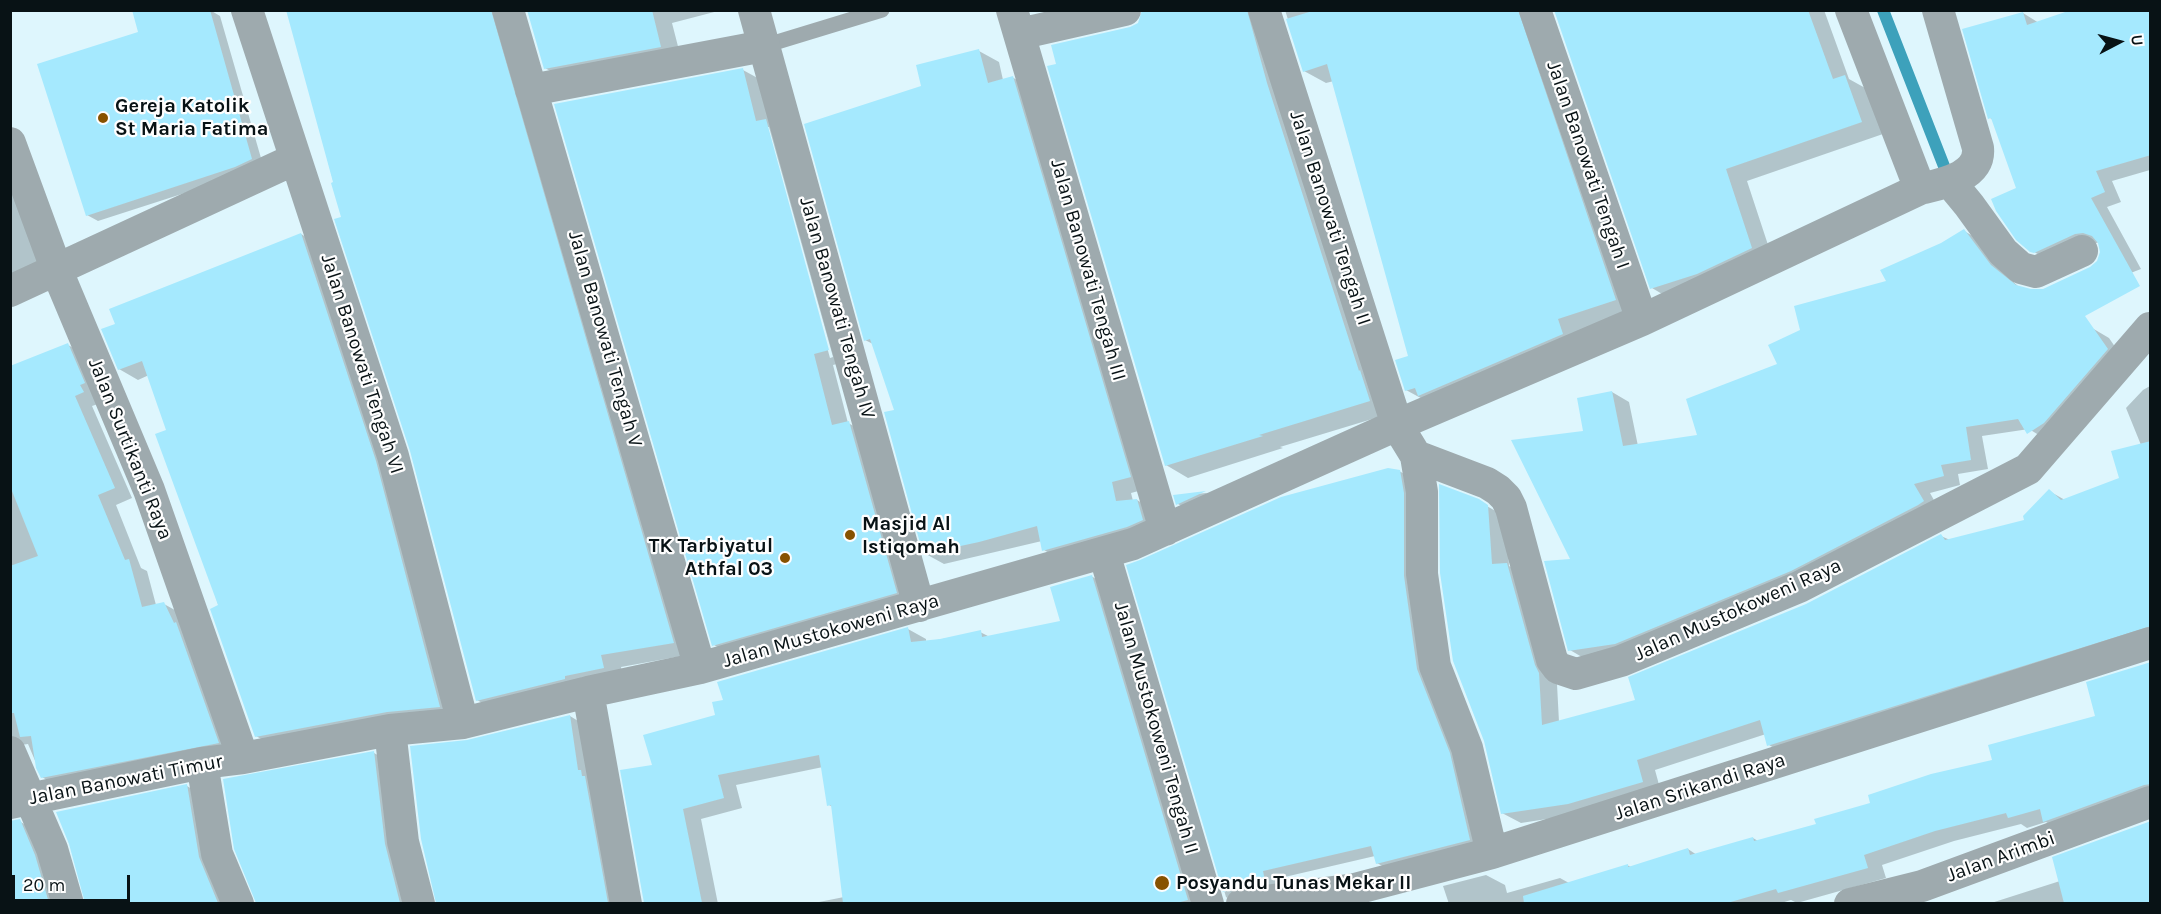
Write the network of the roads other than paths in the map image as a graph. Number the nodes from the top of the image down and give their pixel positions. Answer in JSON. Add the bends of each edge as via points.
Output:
{"nodes":[{"id":1,"x":247,"y":10,"type":"edge"},
{"id":2,"x":508,"y":10,"type":"edge"},
{"id":3,"x":754,"y":10,"type":"edge"},
{"id":4,"x":882,"y":10,"type":"edge"},
{"id":5,"x":1125,"y":10,"type":"edge"},
{"id":6,"x":1264,"y":10,"type":"edge"},
{"id":7,"x":1534,"y":10,"type":"edge"},
{"id":8,"x":1851,"y":10,"type":"edge"},
{"id":9,"x":1938,"y":10,"type":"edge"},
{"id":10,"x":1015,"y":22,"type":"edge"},
{"id":11,"x":764,"y":46,"type":"junction"},
{"id":12,"x":531,"y":90,"type":"junction"},
{"id":13,"x":10,"y":143,"type":"edge"},
{"id":14,"x":295,"y":159,"type":"junction"},
{"id":15,"x":1946,"y":181,"type":"junction"},
{"id":16,"x":2082,"y":251,"type":"dead end"},
{"id":17,"x":57,"y":271,"type":"junction"},
{"id":18,"x":10,"y":291,"type":"edge"},
{"id":19,"x":1642,"y":320,"type":"junction"},
{"id":20,"x":2151,"y":328,"type":"edge"},
{"id":21,"x":1396,"y":425,"type":"junction"},
{"id":22,"x":1416,"y":456,"type":"junction"},
{"id":23,"x":1166,"y":530,"type":"junction"},
{"id":24,"x":1104,"y":553,"type":"junction"},
{"id":25,"x":920,"y":606,"type":"junction"},
{"id":26,"x":2151,"y":643,"type":"edge"},
{"id":27,"x":700,"y":668,"type":"junction"},
{"id":28,"x":588,"y":692,"type":"junction"},
{"id":29,"x":463,"y":723,"type":"junction"},
{"id":30,"x":390,"y":730,"type":"junction"},
{"id":31,"x":10,"y":752,"type":"edge"},
{"id":32,"x":243,"y":758,"type":"junction"},
{"id":33,"x":202,"y":763,"type":"junction"},
{"id":34,"x":21,"y":802,"type":"edge"},
{"id":35,"x":2151,"y":802,"type":"edge"},
{"id":36,"x":1492,"y":853,"type":"junction"},
{"id":37,"x":68,"y":903,"type":"edge"},
{"id":38,"x":238,"y":903,"type":"edge"},
{"id":39,"x":419,"y":903,"type":"edge"},
{"id":40,"x":626,"y":903,"type":"edge"},
{"id":41,"x":1208,"y":903,"type":"edge"},
{"id":42,"x":1242,"y":903,"type":"edge"},
{"id":43,"x":1850,"y":903,"type":"edge"}],
"edges":[{"from":1,"to":14,"type":"street","name":"Jalan Banowati Tengah VI"},
{"from":2,"to":12,"type":"street","name":"Jalan Banowati Tengah V"},
{"from":3,"to":11,"type":"street","name":"Jalan Banowati Tengah IV"},
{"from":4,"to":11,"type":"lane"},
{"from":5,"to":10,"type":"street"},
{"from":6,"to":21,"type":"street","name":"Jalan Banowati Tengah II"},
{"from":7,"to":19,"type":"street","name":"Jalan Banowati Tengah I"},
{"from":8,"to":15,"type":"street"},
{"from":9,"to":15,"type":"street","via":[[1978,148],[1978,159]]},
{"from":10,"to":23,"type":"street","name":"Jalan Banowati Tengah III"},
{"from":11,"to":12,"type":"street"},
{"from":11,"to":25,"type":"street","name":"Jalan Banowati Tengah IV"},
{"from":12,"to":27,"type":"street","name":"Jalan Banowati Tengah V"},
{"from":13,"to":17,"type":"street","name":"Jalan Surtikanti Raya"},
{"from":14,"to":17,"type":"street"},
{"from":14,"to":29,"type":"street","name":"Jalan Banowati Tengah VI","via":[[393,456]]},
{"from":15,"to":16,"type":"street","via":[[2003,252],[2021,268],[2036,272]]},
{"from":15,"to":19,"type":"street","name":"Jalan Mustokoweni Raya"},
{"from":17,"to":18,"type":"street"},
{"from":17,"to":32,"type":"street","name":"Jalan Surtikanti Raya","via":[[149,490]]},
{"from":19,"to":21,"type":"street","name":"Jalan Mustokoweni Raya"},
{"from":20,"to":22,"type":"street","name":"Jalan Mustokoweni Raya","via":[[2028,469],[1799,587],[1621,661],[1576,674],[1558,668],[1552,660],[1506,498],[1487,483]]},
{"from":21,"to":22,"type":"street"},
{"from":21,"to":23,"type":"street","name":"Jalan Mustokoweni Raya"},
{"from":22,"to":36,"type":"street","via":[[1422,492],[1422,574],[1435,666],[1467,748]]},
{"from":23,"to":24,"type":"street","name":"Jalan Mustokoweni Raya"},
{"from":24,"to":25,"type":"street","name":"Jalan Mustokoweni Raya"},
{"from":24,"to":41,"type":"street","name":"Jalan Mustokoweni Tengah II"},
{"from":25,"to":27,"type":"street","name":"Jalan Mustokoweni Raya"},
{"from":26,"to":36,"type":"street","name":"Jalan Srikandi Raya"},
{"from":27,"to":28,"type":"street","name":"Jalan Mustokoweni Raya"},
{"from":28,"to":29,"type":"street","name":"Jalan Mustokoweni Raya"},
{"from":28,"to":40,"type":"street"},
{"from":29,"to":30,"type":"street","name":"Jalan Mustokoweni Raya"},
{"from":30,"to":32,"type":"street","name":"Jalan Mustokoweni Raya"},
{"from":30,"to":39,"type":"street","via":[[403,842]]},
{"from":31,"to":34,"type":"street"},
{"from":32,"to":33,"type":"street","name":"Jalan Banowati Timur"},
{"from":33,"to":34,"type":"street","name":"Jalan Banowati Timur"},
{"from":33,"to":38,"type":"street","via":[[217,854]]},
{"from":34,"to":37,"type":"street","via":[[52,849]]},
{"from":35,"to":43,"type":"street","name":"Jalan Arimbi","via":[[1922,886]]},
{"from":36,"to":42,"type":"street","name":"Jalan Srikandi Raya","via":[[1355,889]]}]}
